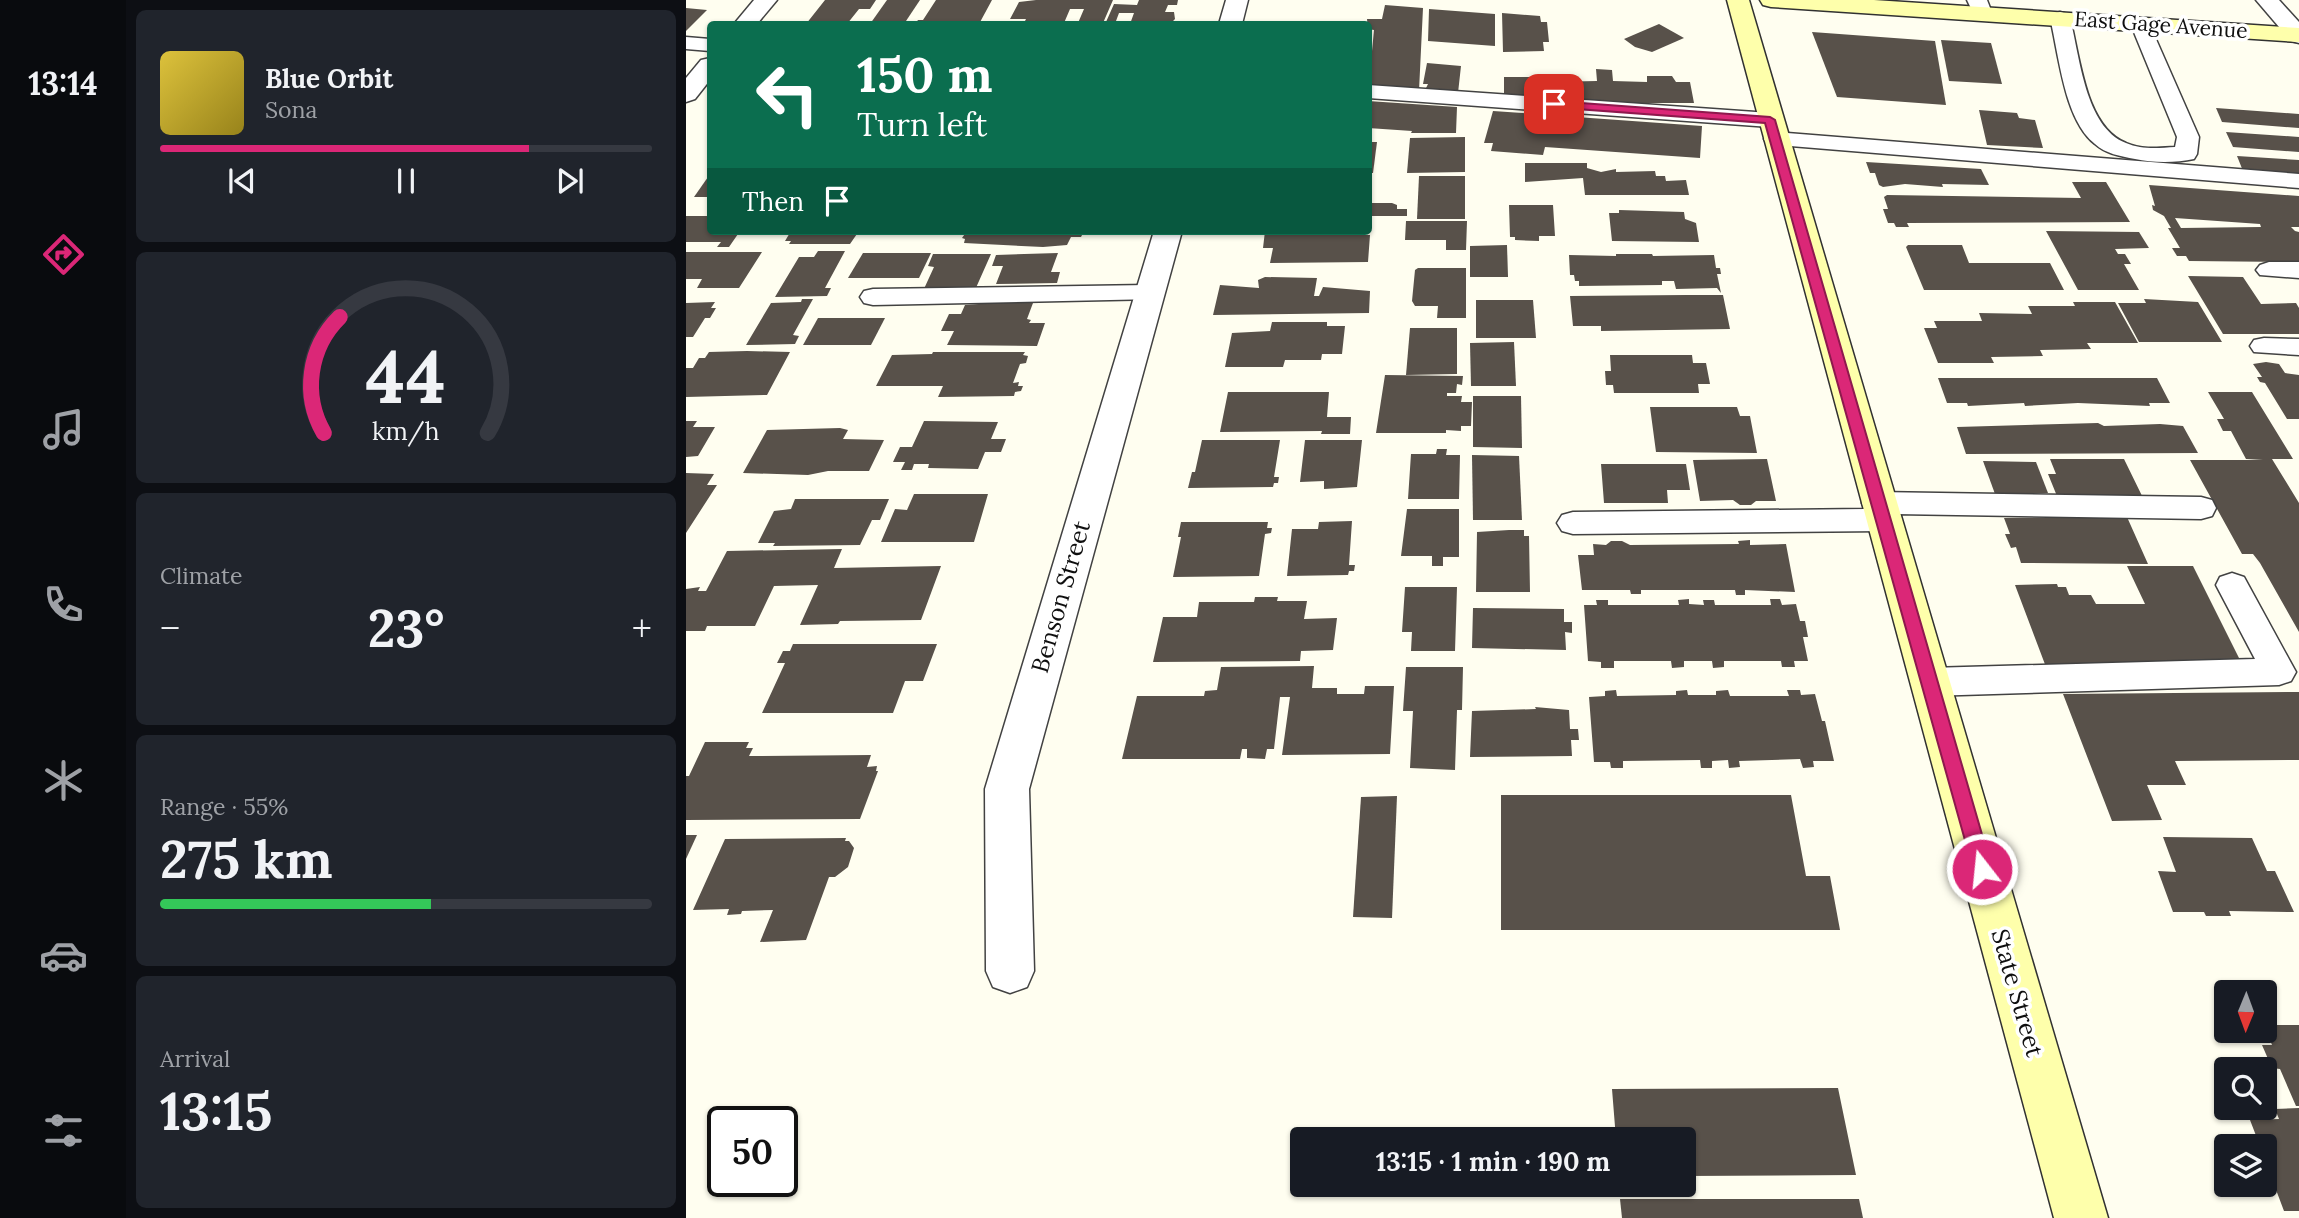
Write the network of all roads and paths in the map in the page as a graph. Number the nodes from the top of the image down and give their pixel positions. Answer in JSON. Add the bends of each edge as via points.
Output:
{"nodes":[{"id":1,"x":766,"y":0,"type":"edge"},
{"id":2,"x":1237,"y":0,"type":"edge"},
{"id":3,"x":1738,"y":0,"type":"edge"},
{"id":4,"x":1771,"y":0,"type":"edge"},
{"id":5,"x":2267,"y":0,"type":"edge"},
{"id":6,"x":1851,"y":2,"type":"edge"},
{"id":7,"x":1980,"y":6,"type":"edge"},
{"id":8,"x":2060,"y":18,"type":"junction"},
{"id":9,"x":748,"y":21,"type":"edge"},
{"id":10,"x":1232,"y":21,"type":"edge"},
{"id":11,"x":2141,"y":24,"type":"junction"},
{"id":12,"x":2298,"y":35,"type":"edge"},
{"id":13,"x":686,"y":43,"type":"edge"},
{"id":14,"x":707,"y":45,"type":"edge"},
{"id":15,"x":707,"y":69,"type":"edge"},
{"id":16,"x":1372,"y":91,"type":"edge"},
{"id":17,"x":686,"y":94,"type":"edge"},
{"id":18,"x":1772,"y":130,"type":"junction"},
{"id":19,"x":2299,"y":181,"type":"edge"},
{"id":20,"x":1167,"y":235,"type":"edge"},
{"id":21,"x":2299,"y":270,"type":"edge"},
{"id":22,"x":2269,"y":271,"type":"dead end"},
{"id":23,"x":1148,"y":293,"type":"junction"},
{"id":24,"x":873,"y":297,"type":"dead end"},
{"id":25,"x":2264,"y":346,"type":"dead end"},
{"id":26,"x":2299,"y":346,"type":"edge"},
{"id":27,"x":2201,"y":508,"type":"dead end"},
{"id":28,"x":1880,"y":511,"type":"junction"},
{"id":29,"x":1573,"y":523,"type":"dead end"},
{"id":30,"x":2232,"y":585,"type":"dead end"},
{"id":31,"x":1929,"y":682,"type":"junction"},
{"id":32,"x":1010,"y":971,"type":"dead end"},
{"id":33,"x":2081,"y":1218,"type":"edge"}],
"edges":[{"from":1,"to":9,"type":"street"},
{"from":2,"to":10,"type":"street"},
{"from":3,"to":18,"type":"main road","name":"State Street"},
{"from":4,"to":6,"type":"main road","name":"East Gage Avenue"},
{"from":5,"to":12,"type":"street"},
{"from":6,"to":7,"type":"main road","name":"East Gage Avenue"},
{"from":7,"to":8,"type":"main road","name":"East Gage Avenue"},
{"from":8,"to":11,"type":"main road","name":"East Gage Avenue"},
{"from":8,"to":11,"type":"lane","via":[[2084,116],[2098,138],[2132,153],[2155,157],[2186,154],[2188,137]]},
{"from":11,"to":12,"type":"main road","name":"East Gage Avenue"},
{"from":13,"to":14,"type":"lane"},
{"from":15,"to":17,"type":"street"},
{"from":16,"to":18,"type":"lane"},
{"from":18,"to":19,"type":"lane"},
{"from":18,"to":28,"type":"main road","name":"State Street"},
{"from":20,"to":23,"type":"street","name":"Benson Street"},
{"from":21,"to":22,"type":"lane"},
{"from":23,"to":24,"type":"lane"},
{"from":23,"to":32,"type":"street","name":"Benson Street","via":[[1007,789]]},
{"from":25,"to":26,"type":"lane"},
{"from":27,"to":28,"type":"lane"},
{"from":28,"to":29,"type":"lane"},
{"from":28,"to":31,"type":"main road","name":"State Street"},
{"from":30,"to":31,"type":"lane","via":[[2279,672]]},
{"from":31,"to":33,"type":"main road","name":"State Street"}]}
